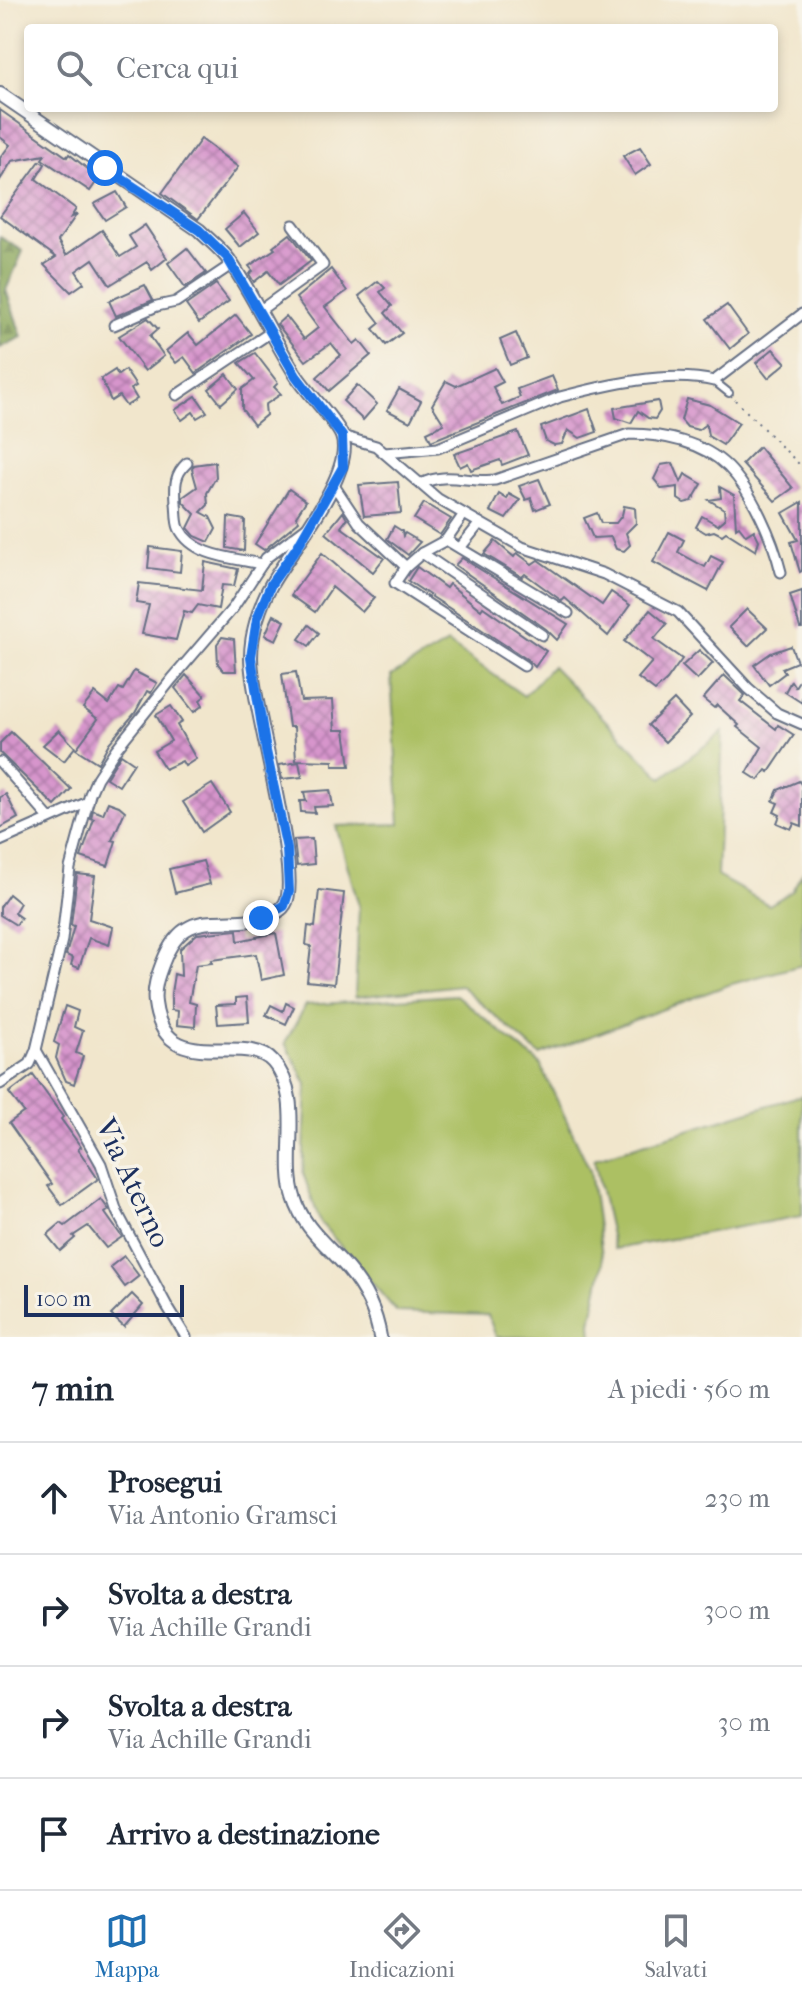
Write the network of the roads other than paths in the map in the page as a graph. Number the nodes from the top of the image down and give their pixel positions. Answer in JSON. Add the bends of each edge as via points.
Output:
{"nodes":[{"id":1,"x":0,"y":94,"type":"edge"},
{"id":2,"x":24,"y":110,"type":"edge"},
{"id":3,"x":26,"y":112,"type":"edge"},
{"id":4,"x":293,"y":225,"type":"dead end"},
{"id":5,"x":231,"y":265,"type":"junction"},
{"id":6,"x":259,"y":311,"type":"junction"},
{"id":7,"x":802,"y":314,"type":"edge"},
{"id":8,"x":114,"y":325,"type":"dead end"},
{"id":9,"x":271,"y":332,"type":"junction"},
{"id":10,"x":714,"y":381,"type":"junction"},
{"id":11,"x":729,"y":393,"type":"road end"},
{"id":12,"x":177,"y":395,"type":"dead end"},
{"id":13,"x":342,"y":436,"type":"junction"},
{"id":14,"x":385,"y":453,"type":"junction"},
{"id":15,"x":187,"y":463,"type":"dead end"},
{"id":16,"x":333,"y":484,"type":"junction"},
{"id":17,"x":421,"y":484,"type":"junction"},
{"id":18,"x":464,"y":514,"type":"junction"},
{"id":19,"x":480,"y":523,"type":"junction"},
{"id":20,"x":309,"y":526,"type":"junction"},
{"id":21,"x":446,"y":540,"type":"junction"},
{"id":22,"x":460,"y":548,"type":"junction"},
{"id":23,"x":422,"y":553,"type":"junction"},
{"id":24,"x":262,"y":564,"type":"junction"},
{"id":25,"x":406,"y":567,"type":"junction"},
{"id":26,"x":781,"y":572,"type":"dead end"},
{"id":27,"x":568,"y":613,"type":"dead end"},
{"id":28,"x":542,"y":635,"type":"dead end"},
{"id":29,"x":524,"y":666,"type":"dead end"},
{"id":30,"x":802,"y":724,"type":"edge"},
{"id":31,"x":0,"y":762,"type":"edge"},
{"id":32,"x":88,"y":802,"type":"junction"},
{"id":33,"x":49,"y":818,"type":"junction"},
{"id":34,"x":0,"y":841,"type":"edge"},
{"id":35,"x":36,"y":1050,"type":"junction"},
{"id":36,"x":0,"y":1084,"type":"edge"},
{"id":37,"x":186,"y":1337,"type":"edge"},
{"id":38,"x":380,"y":1337,"type":"edge"}],
"edges":[{"from":1,"to":2,"type":"main road"},
{"from":3,"to":5,"type":"main road","via":[[199,230]]},
{"from":4,"to":6,"type":"street","via":[[323,265]]},
{"from":5,"to":6,"type":"main road"},
{"from":5,"to":8,"type":"street","via":[[176,302]]},
{"from":6,"to":9,"type":"main road"},
{"from":7,"to":10,"type":"street"},
{"from":9,"to":12,"type":"street"},
{"from":9,"to":13,"type":"main road","via":[[296,376]]},
{"from":10,"to":11,"type":"street"},
{"from":10,"to":14,"type":"street","via":[[670,377],[578,393],[438,448]]},
{"from":13,"to":14,"type":"street"},
{"from":13,"to":16,"type":"main road","via":[[343,467]]},
{"from":14,"to":17,"type":"street"},
{"from":15,"to":24,"type":"street","via":[[175,483],[177,526],[189,542],[211,554]]},
{"from":16,"to":20,"type":"main road"},
{"from":16,"to":25,"type":"street","via":[[359,523]]},
{"from":17,"to":18,"type":"street"},
{"from":17,"to":26,"type":"street","via":[[434,477],[495,480],[629,434],[673,439],[729,468],[760,517]]},
{"from":18,"to":19,"type":"street"},
{"from":18,"to":21,"type":"street"},
{"from":19,"to":22,"type":"street"},
{"from":19,"to":30,"type":"street","via":[[522,547],[604,574],[678,612],[748,688],[777,713]]},
{"from":20,"to":24,"type":"street"},
{"from":20,"to":38,"type":"main road","via":[[271,584],[257,619],[251,657],[287,849],[288,899],[280,910],[261,918],[196,924],[178,934],[155,987],[155,1005],[164,1028],[191,1048],[249,1049],[276,1065],[288,1100],[289,1173],[297,1208],[314,1236],[362,1288]]},
{"from":21,"to":22,"type":"street"},
{"from":21,"to":23,"type":"street"},
{"from":22,"to":27,"type":"street"},
{"from":23,"to":25,"type":"street"},
{"from":23,"to":28,"type":"street"},
{"from":24,"to":32,"type":"street","via":[[233,608],[116,749]]},
{"from":25,"to":29,"type":"street","via":[[395,583]]},
{"from":31,"to":33,"type":"street"},
{"from":32,"to":33,"type":"street"},
{"from":32,"to":35,"type":"street","via":[[70,868],[62,940]]},
{"from":33,"to":34,"type":"street"},
{"from":35,"to":36,"type":"street","via":[[30,1064]]},
{"from":35,"to":37,"type":"street","name":"Via Aterno","via":[[101,1164],[117,1212]]}]}
